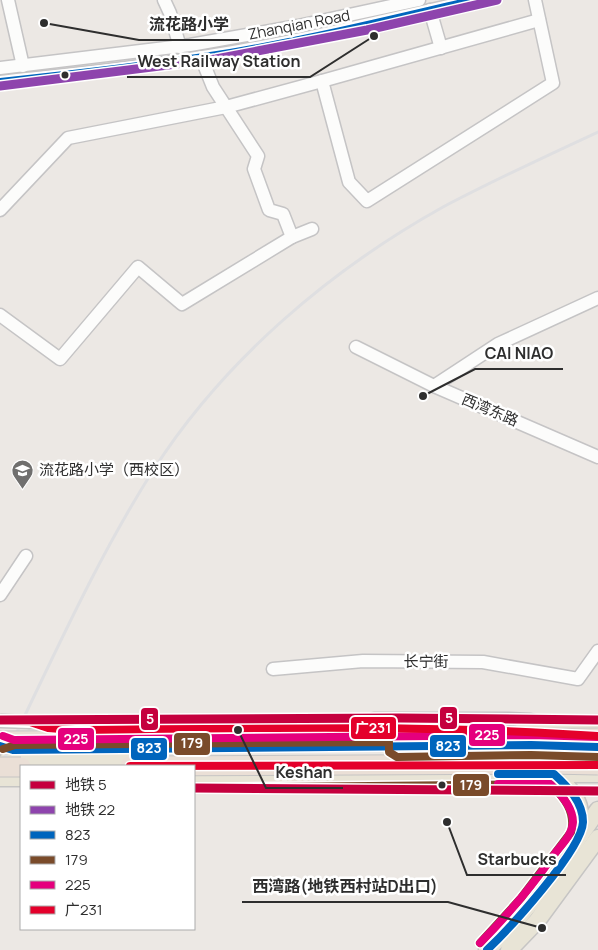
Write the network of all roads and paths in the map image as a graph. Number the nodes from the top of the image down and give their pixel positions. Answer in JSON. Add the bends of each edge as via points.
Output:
{"nodes":[{"id":1,"x":8,"y":0,"type":"edge"},
{"id":2,"x":164,"y":0,"type":"edge"},
{"id":3,"x":419,"y":0,"type":"edge"},
{"id":4,"x":475,"y":0,"type":"edge"},
{"id":5,"x":535,"y":0,"type":"edge"},
{"id":6,"x":430,"y":10,"type":"junction"},
{"id":7,"x":539,"y":20,"type":"junction"},
{"id":8,"x":180,"y":47,"type":"junction"},
{"id":9,"x":441,"y":48,"type":"junction"},
{"id":10,"x":201,"y":58,"type":"junction"},
{"id":11,"x":23,"y":66,"type":"junction"},
{"id":12,"x":0,"y":68,"type":"edge"},
{"id":13,"x":322,"y":81,"type":"junction"},
{"id":14,"x":0,"y":82,"type":"edge"},
{"id":15,"x":226,"y":107,"type":"junction"},
{"id":16,"x":0,"y":210,"type":"edge"},
{"id":17,"x":312,"y":229,"type":"dead end"},
{"id":18,"x":292,"y":237,"type":"junction"},
{"id":19,"x":598,"y":298,"type":"edge"},
{"id":20,"x":0,"y":315,"type":"edge"},
{"id":21,"x":356,"y":347,"type":"dead end"},
{"id":22,"x":434,"y":386,"type":"junction"},
{"id":23,"x":598,"y":457,"type":"edge"},
{"id":24,"x":26,"y":556,"type":"dead end"},
{"id":25,"x":0,"y":594,"type":"edge"},
{"id":26,"x":598,"y":651,"type":"edge"},
{"id":27,"x":273,"y":669,"type":"dead end"},
{"id":28,"x":0,"y":722,"type":"edge"},
{"id":29,"x":558,"y":728,"type":"junction"},
{"id":30,"x":75,"y":730,"type":"joint"},
{"id":31,"x":598,"y":730,"type":"edge"},
{"id":32,"x":401,"y":746,"type":"junction"},
{"id":33,"x":594,"y":748,"type":"edge"},
{"id":34,"x":12,"y":751,"type":"edge"},
{"id":35,"x":175,"y":763,"type":"edge"},
{"id":36,"x":40,"y":764,"type":"edge"},
{"id":37,"x":195,"y":766,"type":"edge"},
{"id":38,"x":554,"y":774,"type":"junction"},
{"id":39,"x":598,"y":774,"type":"edge"},
{"id":40,"x":406,"y":775,"type":"junction"},
{"id":41,"x":195,"y":778,"type":"edge"},
{"id":42,"x":598,"y":810,"type":"edge"},
{"id":43,"x":581,"y":834,"type":"junction"},
{"id":44,"x":598,"y":838,"type":"edge"},
{"id":45,"x":487,"y":950,"type":"edge"},
{"id":46,"x":509,"y":950,"type":"edge"}],
"edges":[{"from":1,"to":11,"type":"street"},
{"from":2,"to":8,"type":"street"},
{"from":3,"to":8,"type":"street","name":"Zhanqian Road"},
{"from":4,"to":6,"type":"street","name":"Zhanqian Road"},
{"from":5,"to":7,"type":"street"},
{"from":6,"to":9,"type":"street"},
{"from":6,"to":10,"type":"street","name":"Zhanqian Road"},
{"from":7,"to":9,"type":"street"},
{"from":7,"to":13,"type":"street","via":[[553,83],[368,201],[349,182]]},
{"from":8,"to":11,"type":"street","name":"Zhanqian Road"},
{"from":9,"to":13,"type":"street"},
{"from":10,"to":14,"type":"street","name":"Zhanqian Road"},
{"from":10,"to":15,"type":"street"},
{"from":11,"to":12,"type":"street","name":"Zhanqian Road"},
{"from":13,"to":15,"type":"street"},
{"from":15,"to":16,"type":"street","via":[[68,138]]},
{"from":15,"to":18,"type":"street","via":[[258,156],[254,169],[269,210],[283,214]]},
{"from":17,"to":18,"type":"street"},
{"from":18,"to":20,"type":"street","via":[[182,304],[138,266],[60,359]]},
{"from":19,"to":22,"type":"street","via":[[498,344]]},
{"from":21,"to":22,"type":"street","name":"西湾东路"},
{"from":22,"to":23,"type":"street","name":"西湾东路"},
{"from":24,"to":25,"type":"street"},
{"from":26,"to":27,"type":"street","name":"长宁街","via":[[578,679],[483,662],[363,662]]},
{"from":28,"to":34,"type":"street","bridge":true},
{"from":29,"to":31,"type":"main road"},
{"from":29,"to":32,"type":"main road","via":[[497,731]]},
{"from":29,"to":33,"type":"main road"},
{"from":29,"to":34,"type":"street","via":[[530,720],[492,719]]},
{"from":30,"to":33,"type":"highway","bridge":true,"via":[[393,726],[525,730]]},
{"from":30,"to":34,"type":"main road"},
{"from":32,"to":33,"type":"main road"},
{"from":32,"to":34,"type":"main road"},
{"from":32,"to":34,"type":"main road"},
{"from":32,"to":35,"type":"main road"},
{"from":32,"to":40,"type":"street"},
{"from":33,"to":34,"type":"highway","bridge":true},
{"from":33,"to":37,"type":"highway","bridge":true,"via":[[549,764]]},
{"from":34,"to":36,"type":"main road"},
{"from":35,"to":36,"type":"main road"},
{"from":38,"to":39,"type":"main road"},
{"from":38,"to":40,"type":"main road"},
{"from":38,"to":43,"type":"main road","via":[[570,789],[579,804]]},
{"from":40,"to":41,"type":"main road"},
{"from":42,"to":43,"type":"main road"},
{"from":43,"to":45,"type":"main road","via":[[535,899]]},
{"from":44,"to":46,"type":"main road","via":[[537,921]]}]}
